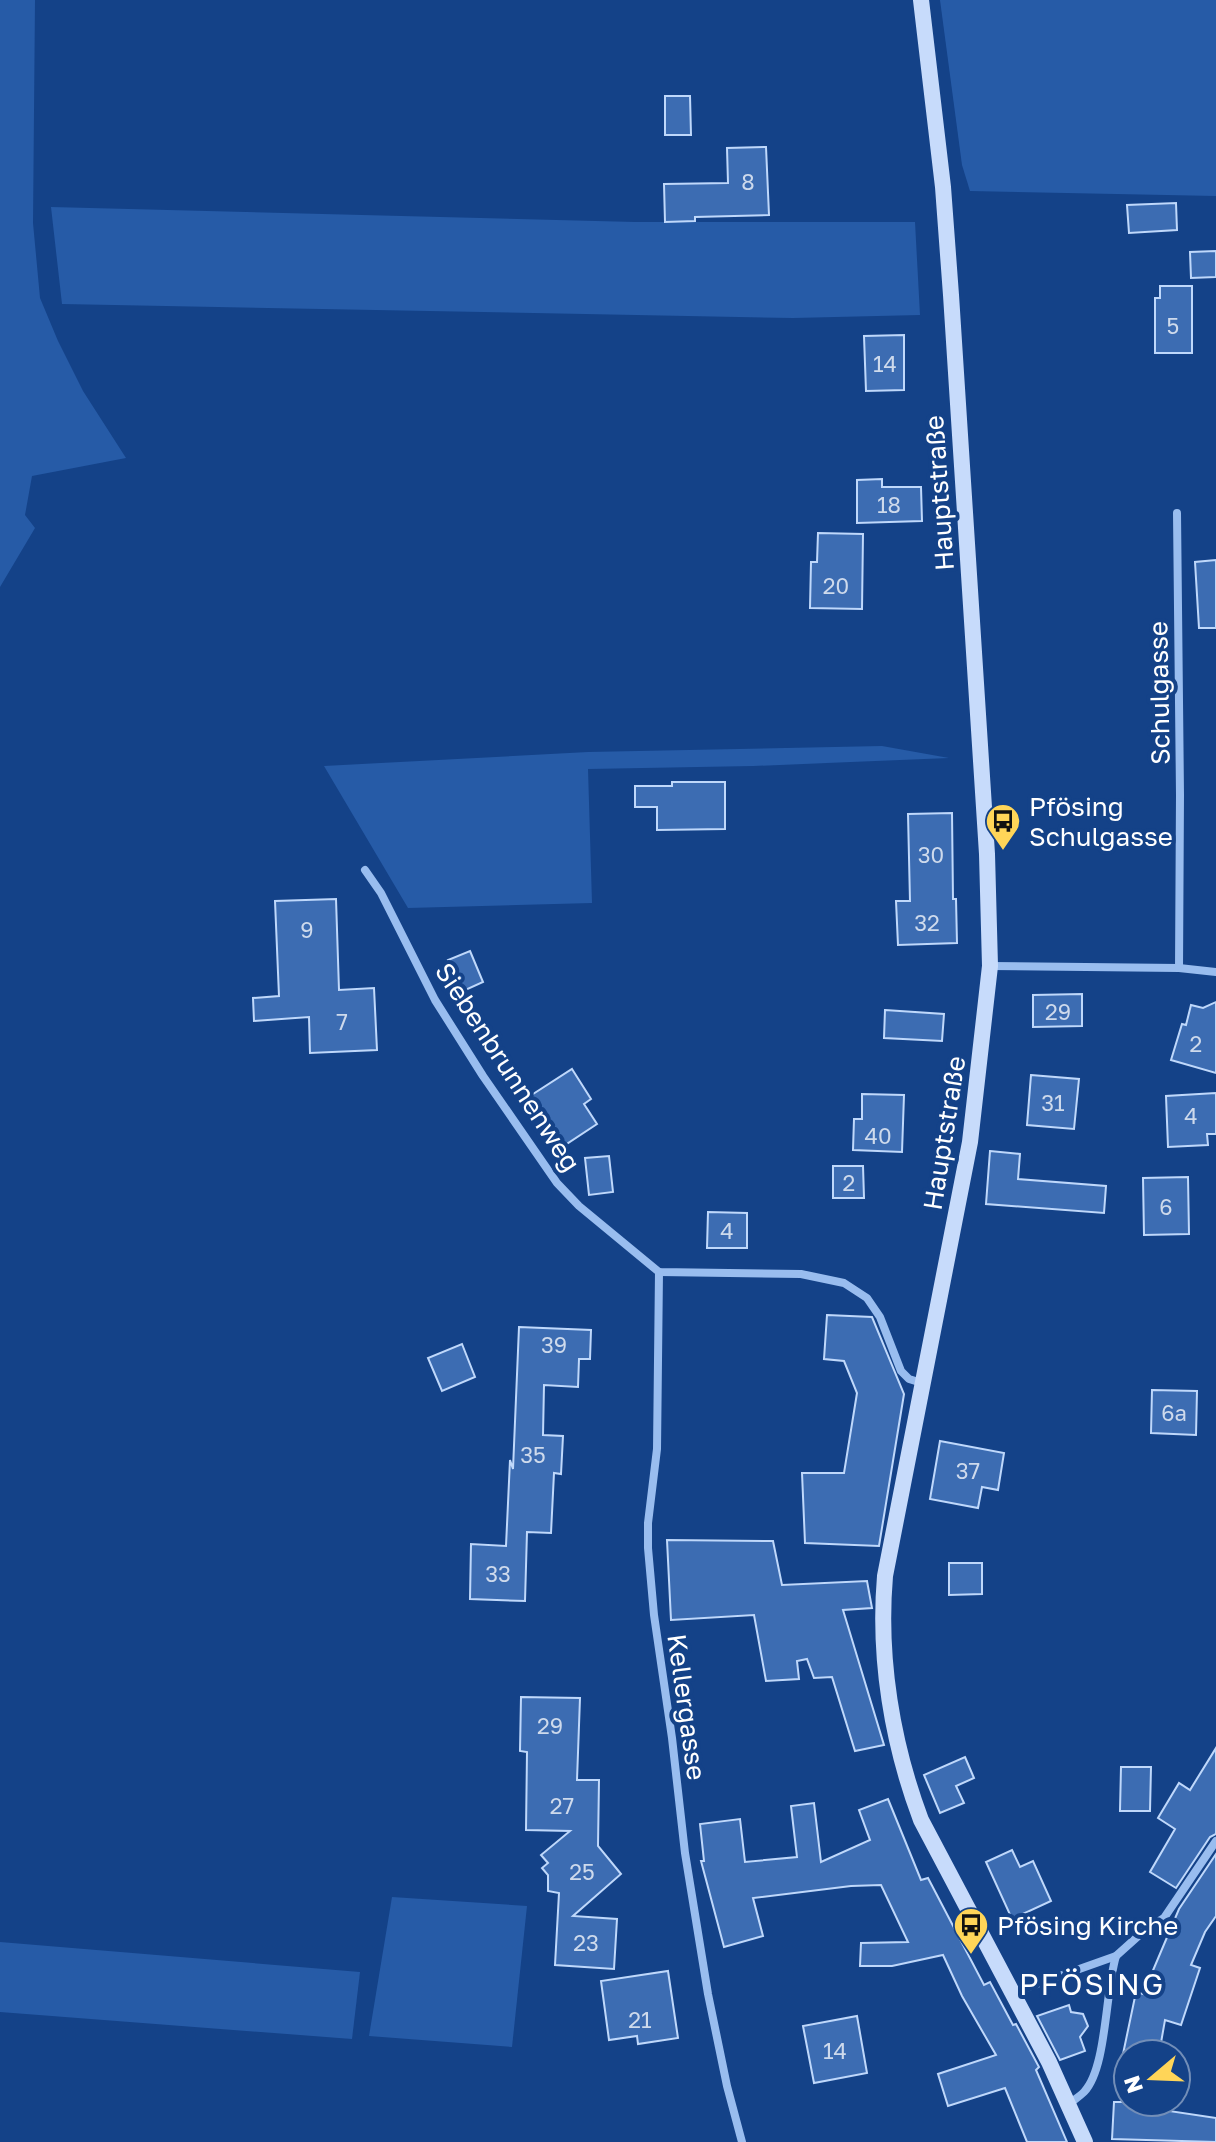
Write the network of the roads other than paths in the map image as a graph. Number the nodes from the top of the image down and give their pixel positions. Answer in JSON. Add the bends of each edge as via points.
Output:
{"nodes":[{"id":1,"x":921,"y":0,"type":"edge"},
{"id":2,"x":1177,"y":513,"type":"dead end"},
{"id":3,"x":365,"y":870,"type":"dead end"},
{"id":4,"x":990,"y":966,"type":"junction"},
{"id":5,"x":1179,"y":968,"type":"junction"},
{"id":6,"x":1216,"y":972,"type":"edge"},
{"id":7,"x":659,"y":1272,"type":"junction"},
{"id":8,"x":923,"y":1383,"type":"junction"},
{"id":9,"x":1216,"y":1841,"type":"edge"},
{"id":10,"x":1116,"y":1956,"type":"junction"},
{"id":11,"x":1012,"y":1993,"type":"junction"},
{"id":12,"x":1069,"y":2104,"type":"junction"},
{"id":13,"x":742,"y":2142,"type":"edge"},
{"id":14,"x":1085,"y":2142,"type":"edge"}],
"edges":[{"from":1,"to":4,"type":"street","name":"Hauptstraße","via":[[951,295]]},
{"from":2,"to":5,"type":"street","name":"Schulgasse"},
{"from":3,"to":7,"type":"street","name":"Siebenbrunnenweg","via":[[435,1000],[557,1183]]},
{"from":4,"to":5,"type":"street"},
{"from":4,"to":8,"type":"street","name":"Hauptstraße","via":[[970,1142]]},
{"from":5,"to":6,"type":"street"},
{"from":7,"to":8,"type":"street","via":[[801,1274],[844,1283],[867,1298],[880,1317],[901,1371]]},
{"from":7,"to":13,"type":"street","name":"Kellergasse","via":[[657,1449],[648,1523],[654,1615],[698,1934]]},
{"from":8,"to":11,"type":"street","name":"Hauptstraße","via":[[883,1596],[896,1740],[921,1820]]},
{"from":9,"to":10,"type":"street","via":[[1164,1918]]},
{"from":10,"to":11,"type":"street"},
{"from":10,"to":12,"type":"street","via":[[1096,2072],[1086,2091]]},
{"from":11,"to":12,"type":"street","name":"Hauptstraße"},
{"from":12,"to":14,"type":"street","name":"Hauptstraße"}]}
